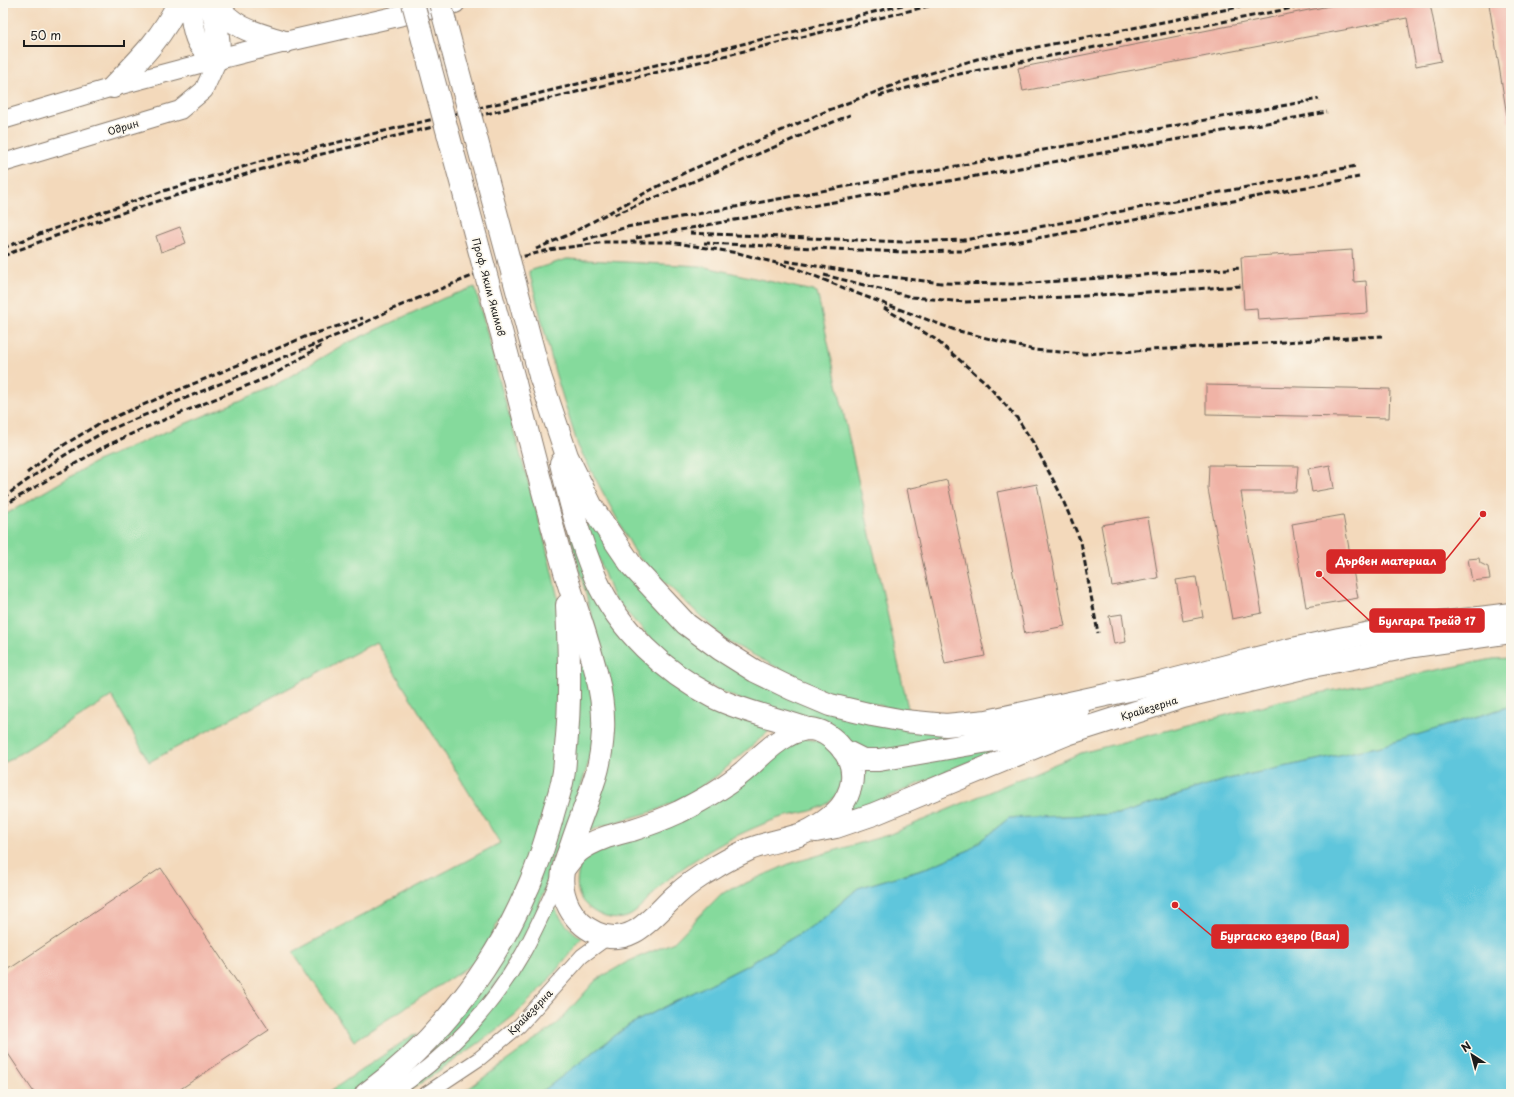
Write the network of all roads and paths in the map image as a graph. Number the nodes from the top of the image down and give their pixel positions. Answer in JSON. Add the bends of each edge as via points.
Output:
{"nodes":[{"id":1,"x":178,"y":3,"type":"edge"},
{"id":2,"x":190,"y":3,"type":"edge"},
{"id":3,"x":212,"y":3,"type":"edge"},
{"id":4,"x":413,"y":3,"type":"edge"},
{"id":5,"x":440,"y":3,"type":"edge"},
{"id":6,"x":455,"y":3,"type":"edge"},
{"id":7,"x":285,"y":42,"type":"junction"},
{"id":8,"x":218,"y":59,"type":"junction"},
{"id":9,"x":113,"y":87,"type":"junction"},
{"id":10,"x":3,"y":120,"type":"edge"},
{"id":11,"x":3,"y":163,"type":"edge"},
{"id":12,"x":540,"y":376,"type":"junction"},
{"id":13,"x":565,"y":570,"type":"junction"},
{"id":14,"x":1511,"y":614,"type":"edge"},
{"id":15,"x":1511,"y":632,"type":"edge"},
{"id":16,"x":1161,"y":683,"type":"junction"},
{"id":17,"x":808,"y":729,"type":"junction"},
{"id":18,"x":843,"y":750,"type":"junction"},
{"id":19,"x":801,"y":834,"type":"junction"},
{"id":20,"x":563,"y":870,"type":"junction"},
{"id":21,"x":608,"y":937,"type":"junction"},
{"id":22,"x":366,"y":1094,"type":"edge"},
{"id":23,"x":390,"y":1094,"type":"edge"},
{"id":24,"x":426,"y":1094,"type":"edge"}],
"edges":[{"from":1,"to":9,"type":"highway","via":[[162,34]]},
{"from":2,"to":8,"type":"highway","via":[[199,43]]},
{"from":3,"to":7,"type":"highway","via":[[244,29]]},
{"from":3,"to":8,"type":"highway","via":[[220,49]]},
{"from":4,"to":13,"type":"highway","name":"Проф. Яким Якимов","bridge":true},
{"from":5,"to":12,"type":"highway","bridge":true},
{"from":6,"to":7,"type":"main road"},
{"from":7,"to":8,"type":"main road"},
{"from":8,"to":9,"type":"street"},
{"from":8,"to":11,"type":"street","name":"Одрин","via":[[204,90],[180,110]]},
{"from":9,"to":10,"type":"street"},
{"from":12,"to":16,"type":"highway","via":[[567,456],[580,483],[592,507],[632,566],[686,624],[755,671],[830,705],[872,716],[946,725],[987,721]]},
{"from":12,"to":17,"type":"highway","via":[[570,504],[584,549],[613,609],[643,646],[685,681],[745,710]]},
{"from":13,"to":20,"type":"highway","via":[[594,666],[603,710],[596,777]]},
{"from":13,"to":22,"type":"highway","via":[[570,667],[569,720],[563,777],[546,837],[526,892],[500,944],[470,988],[431,1036]]},
{"from":14,"to":16,"type":"highway","via":[[1391,629],[1339,639]]},
{"from":15,"to":19,"type":"highway","name":"Крайезерна","via":[[1406,647],[1307,667],[1183,697],[1055,739],[853,822]]},
{"from":16,"to":18,"type":"highway","via":[[1000,739],[871,761]]},
{"from":17,"to":18,"type":"highway","via":[[825,733]]},
{"from":17,"to":20,"type":"highway","via":[[794,732],[781,739],[740,774],[700,801],[657,821],[599,839],[586,846]]},
{"from":18,"to":19,"type":"highway","via":[[852,772],[852,783],[845,802],[836,812]]},
{"from":19,"to":21,"type":"highway","via":[[751,849],[721,864],[687,886],[638,931]]},
{"from":20,"to":21,"type":"highway","via":[[563,889],[570,909],[582,924],[597,934]]},
{"from":20,"to":23,"type":"street","via":[[524,952],[486,1009],[431,1064]]},
{"from":21,"to":24,"type":"street","name":"Крайезерна","via":[[582,956],[520,1025],[480,1058]]}]}
